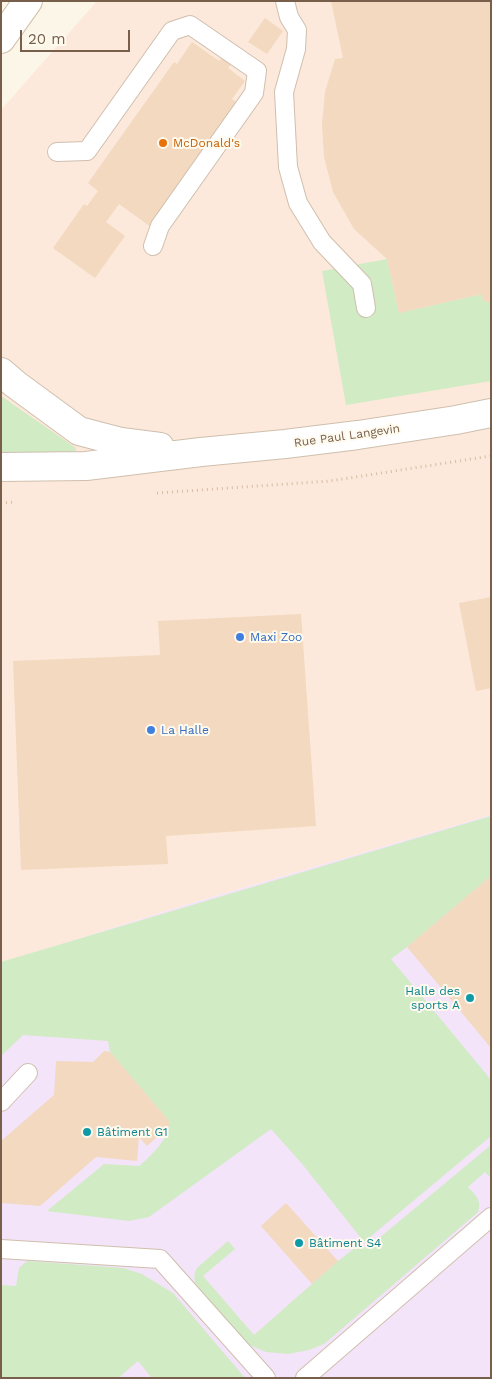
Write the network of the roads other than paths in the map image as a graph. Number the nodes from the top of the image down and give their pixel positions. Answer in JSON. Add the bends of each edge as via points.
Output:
{"nodes":[{"id":1,"x":28,"y":1,"type":"edge"},
{"id":2,"x":44,"y":1,"type":"edge"},
{"id":3,"x":285,"y":1,"type":"edge"},
{"id":4,"x":1,"y":41,"type":"edge"},
{"id":5,"x":57,"y":152,"type":"dead end"},
{"id":6,"x":153,"y":246,"type":"dead end"},
{"id":7,"x":366,"y":308,"type":"dead end"},
{"id":8,"x":1,"y":372,"type":"edge"},
{"id":9,"x":491,"y":413,"type":"edge"},
{"id":10,"x":201,"y":452,"type":"junction"},
{"id":11,"x":1,"y":467,"type":"edge"},
{"id":12,"x":28,"y":1074,"type":"dead end"},
{"id":13,"x":1,"y":1102,"type":"edge"},
{"id":14,"x":491,"y":1216,"type":"edge"},
{"id":15,"x":1,"y":1249,"type":"edge"},
{"id":16,"x":266,"y":1378,"type":"edge"},
{"id":17,"x":305,"y":1378,"type":"edge"}],
"edges":[{"from":1,"to":4,"type":"street"},
{"from":2,"to":4,"type":"lane"},
{"from":3,"to":7,"type":"lane","via":[[289,18],[297,30],[296,49],[284,92],[288,167],[298,203],[322,242],[362,284]]},
{"from":5,"to":6,"type":"lane","via":[[88,151],[172,31],[190,25],[257,71],[254,93],[160,226]]},
{"from":8,"to":10,"type":"street","name":"Rue Paul Langevin","via":[[79,431],[121,442]]},
{"from":9,"to":10,"type":"street","name":"Rue Paul Langevin","via":[[358,435]]},
{"from":10,"to":11,"type":"street","name":"Rue Paul Langevin","via":[[86,466]]},
{"from":12,"to":13,"type":"lane"},
{"from":14,"to":17,"type":"lane"},
{"from":15,"to":16,"type":"lane","via":[[160,1259]]}]}
